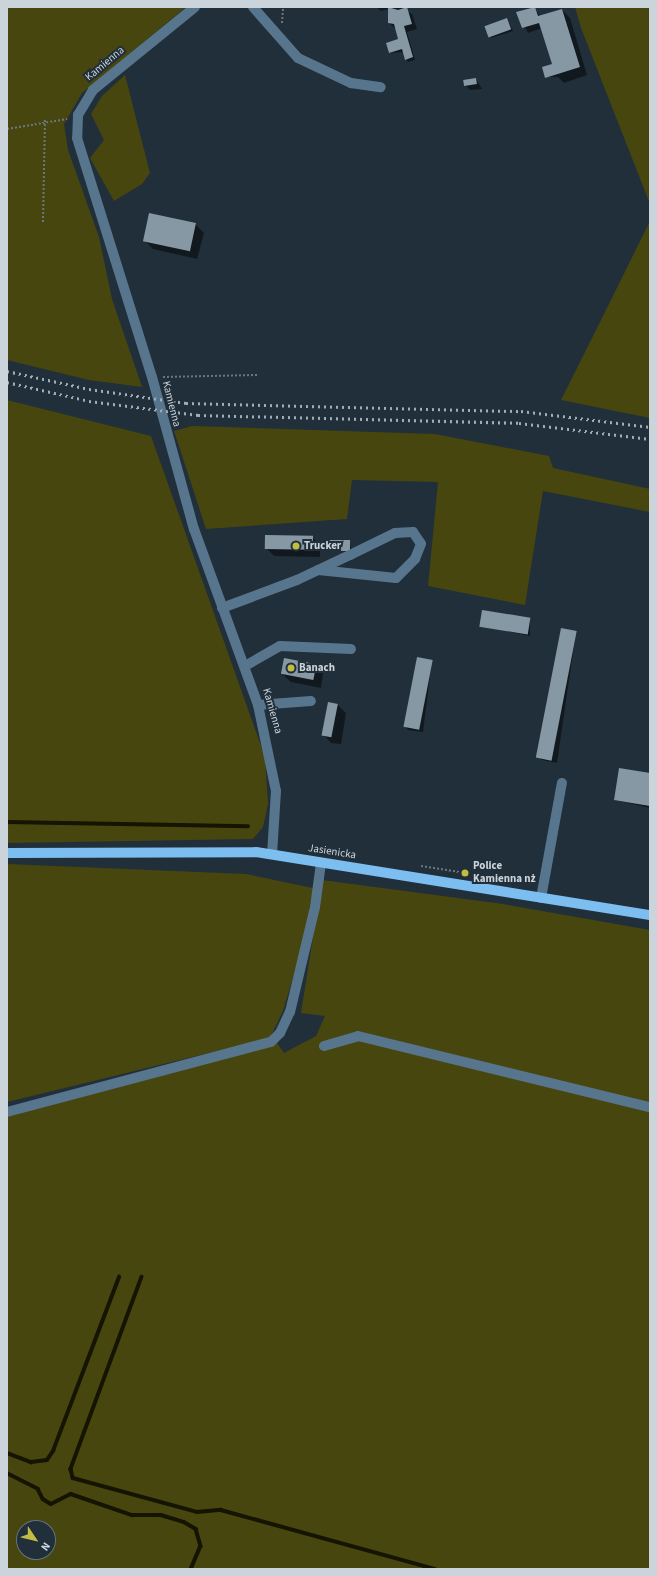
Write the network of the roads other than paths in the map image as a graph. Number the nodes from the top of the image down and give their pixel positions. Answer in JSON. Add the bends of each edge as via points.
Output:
{"nodes":[{"id":1,"x":195,"y":7,"type":"edge"},
{"id":2,"x":253,"y":7,"type":"edge"},
{"id":3,"x":381,"y":87,"type":"dead end"},
{"id":4,"x":318,"y":570,"type":"junction"},
{"id":5,"x":222,"y":608,"type":"junction"},
{"id":6,"x":351,"y":649,"type":"dead end"},
{"id":7,"x":245,"y":666,"type":"junction"},
{"id":8,"x":311,"y":701,"type":"dead end"},
{"id":9,"x":258,"y":705,"type":"junction"},
{"id":10,"x":562,"y":784,"type":"dead end"},
{"id":11,"x":7,"y":853,"type":"edge"},
{"id":12,"x":272,"y":854,"type":"junction"},
{"id":13,"x":321,"y":863,"type":"junction"},
{"id":14,"x":541,"y":898,"type":"junction"},
{"id":15,"x":650,"y":915,"type":"edge"},
{"id":16,"x":324,"y":1046,"type":"dead end"},
{"id":17,"x":650,"y":1107,"type":"edge"},
{"id":18,"x":7,"y":1112,"type":"edge"}],
"edges":[{"from":1,"to":5,"type":"street","name":"Kamienna","via":[[93,90],[83,103],[78,122],[80,149],[152,377],[194,529]]},
{"from":2,"to":3,"type":"street","via":[[298,58],[351,82]]},
{"from":4,"to":4,"type":"street","via":[[396,533],[413,532],[421,544],[415,558],[396,578]]},
{"from":4,"to":5,"type":"street"},
{"from":5,"to":7,"type":"street","name":"Kamienna"},
{"from":6,"to":7,"type":"street","via":[[280,646]]},
{"from":7,"to":9,"type":"street","name":"Kamienna"},
{"from":8,"to":9,"type":"street"},
{"from":9,"to":12,"type":"street","name":"Kamienna","via":[[276,791]]},
{"from":10,"to":14,"type":"street"},
{"from":11,"to":12,"type":"main road","name":"Jasienicka","via":[[210,850]]},
{"from":12,"to":13,"type":"main road","name":"Jasienicka"},
{"from":13,"to":14,"type":"main road","name":"Jasienicka"},
{"from":13,"to":18,"type":"street","via":[[315,907],[290,1012],[280,1033],[271,1042]]},
{"from":14,"to":15,"type":"main road","name":"Jasienicka"},
{"from":16,"to":17,"type":"street","via":[[358,1036]]}]}
